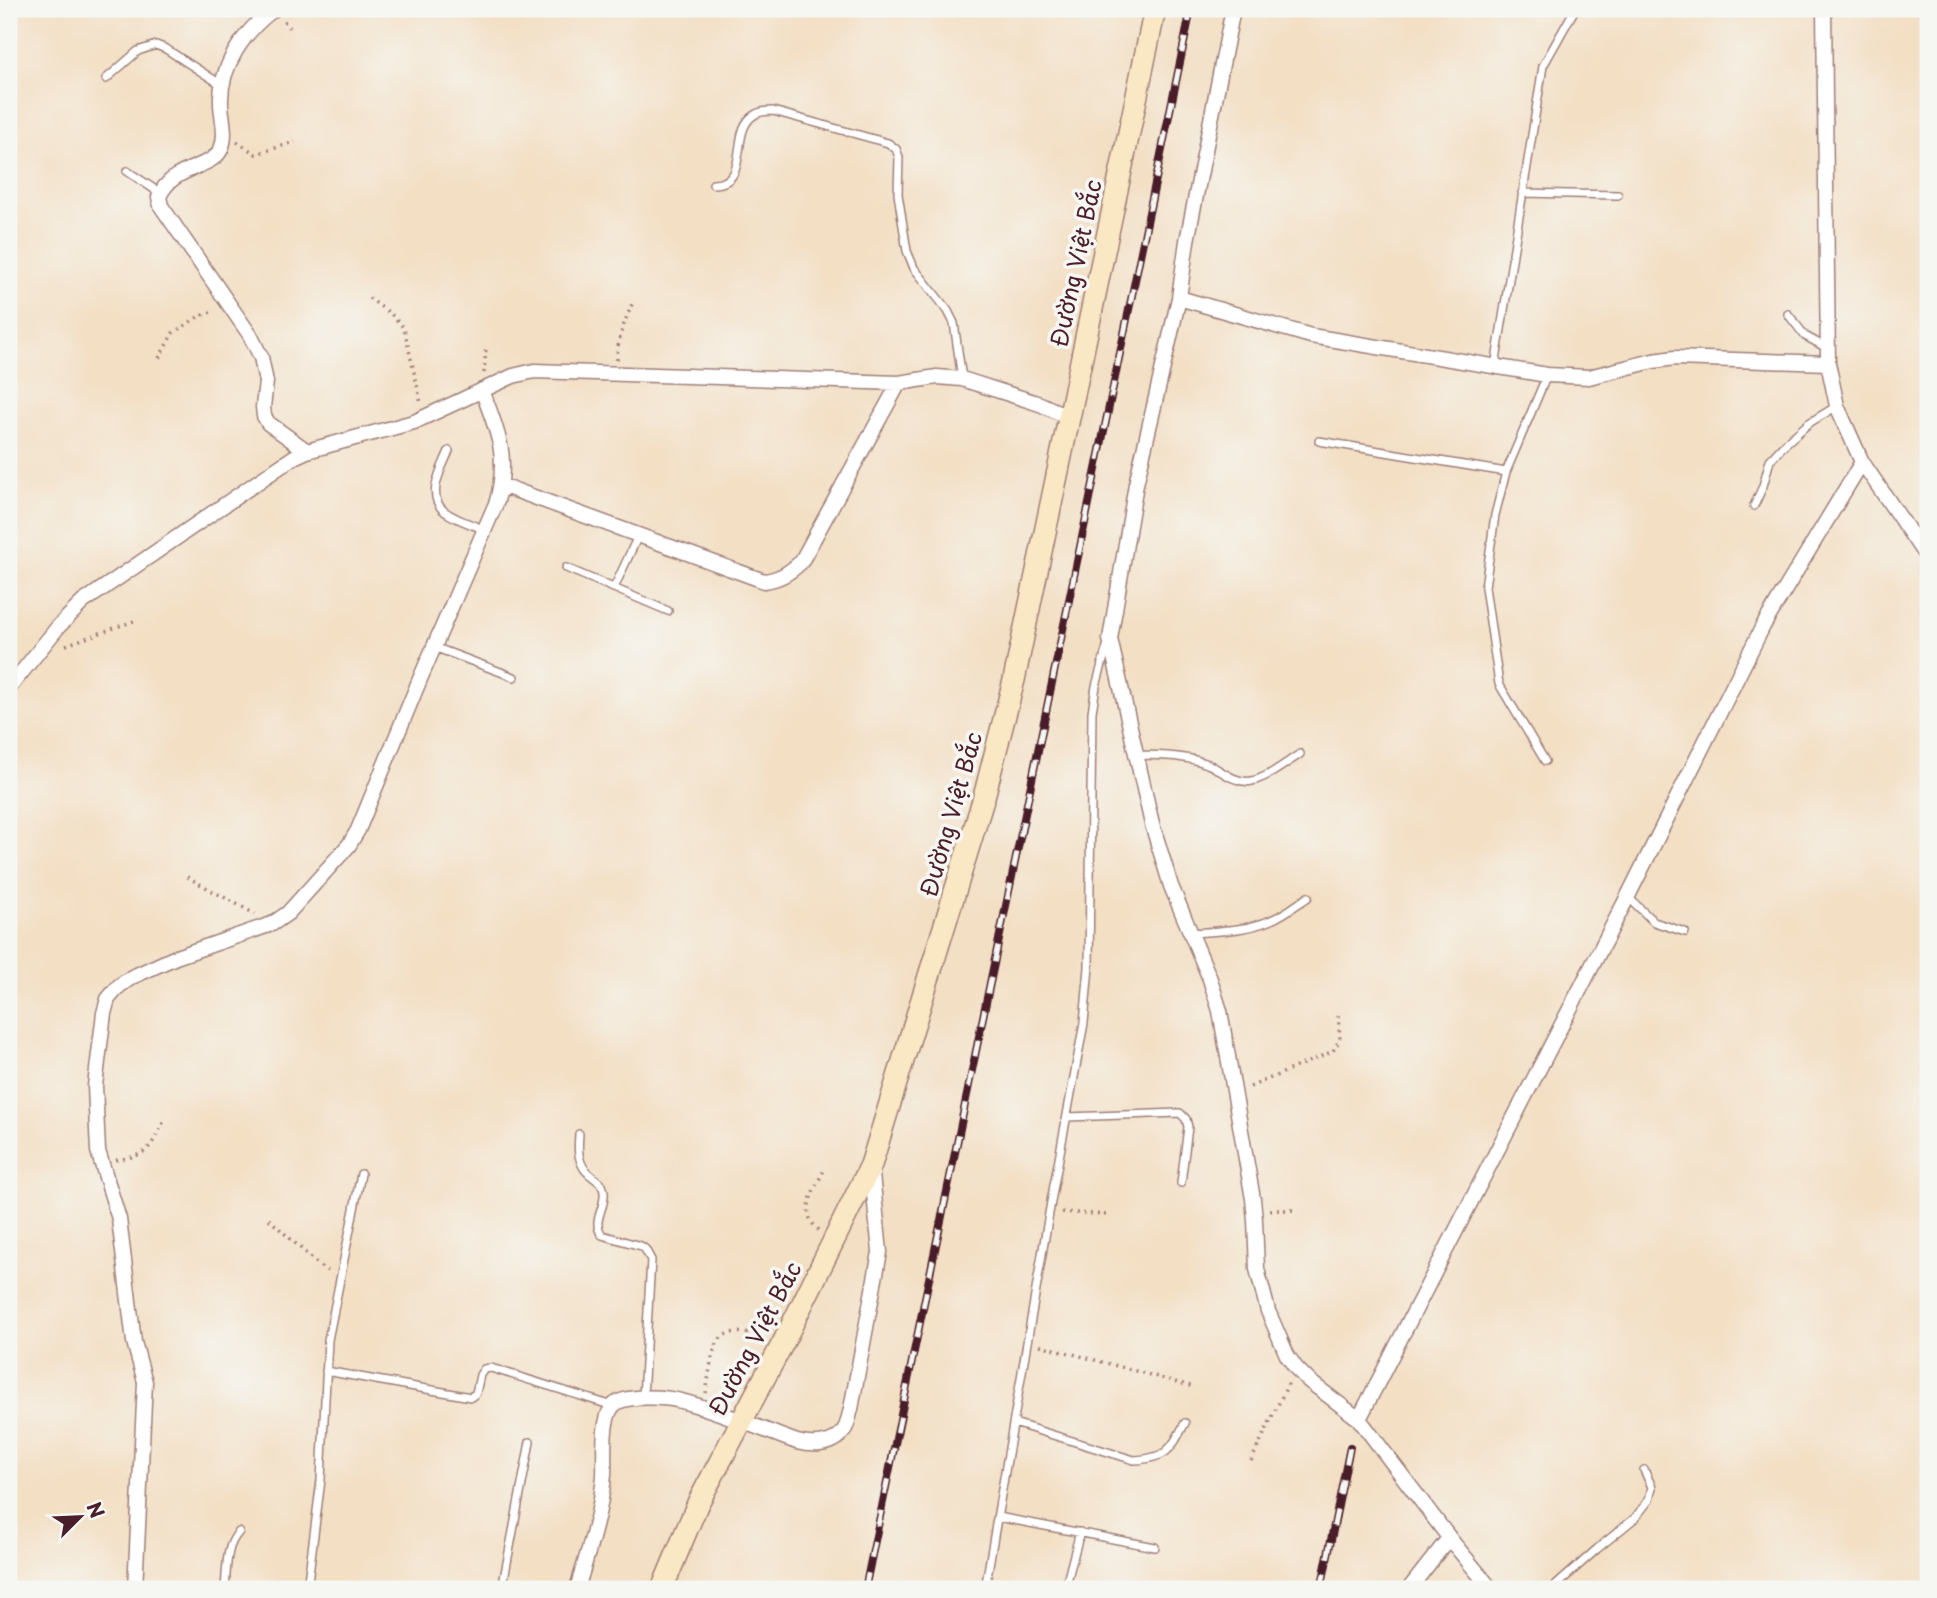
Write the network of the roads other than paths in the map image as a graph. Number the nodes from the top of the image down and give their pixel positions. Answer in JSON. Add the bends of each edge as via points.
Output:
{"nodes":[{"id":1,"x":274,"y":9,"type":"edge"},
{"id":2,"x":1155,"y":9,"type":"edge"},
{"id":3,"x":1233,"y":9,"type":"edge"},
{"id":4,"x":1575,"y":9,"type":"edge"},
{"id":5,"x":1824,"y":9,"type":"edge"},
{"id":6,"x":106,"y":79,"type":"dead end"},
{"id":7,"x":222,"y":85,"type":"junction"},
{"id":8,"x":127,"y":171,"type":"dead end"},
{"id":9,"x":713,"y":184,"type":"dead end"},
{"id":10,"x":160,"y":193,"type":"junction"},
{"id":11,"x":1522,"y":193,"type":"junction"},
{"id":12,"x":1618,"y":195,"type":"dead end"},
{"id":13,"x":1179,"y":298,"type":"junction"},
{"id":14,"x":1788,"y":314,"type":"dead end"},
{"id":15,"x":1826,"y":348,"type":"junction"},
{"id":16,"x":1828,"y":363,"type":"junction"},
{"id":17,"x":1495,"y":368,"type":"junction"},
{"id":18,"x":1547,"y":375,"type":"junction"},
{"id":19,"x":962,"y":379,"type":"junction"},
{"id":20,"x":899,"y":383,"type":"junction"},
{"id":21,"x":482,"y":390,"type":"junction"},
{"id":22,"x":1837,"y":406,"type":"junction"},
{"id":23,"x":1069,"y":417,"type":"junction"},
{"id":24,"x":1319,"y":441,"type":"dead end"},
{"id":25,"x":307,"y":451,"type":"junction"},
{"id":26,"x":449,"y":452,"type":"dead end"},
{"id":27,"x":1862,"y":462,"type":"junction"},
{"id":28,"x":1506,"y":472,"type":"junction"},
{"id":29,"x":501,"y":485,"type":"junction"},
{"id":30,"x":1754,"y":506,"type":"dead end"},
{"id":31,"x":485,"y":530,"type":"junction"},
{"id":32,"x":638,"y":535,"type":"junction"},
{"id":33,"x":1928,"y":559,"type":"edge"},
{"id":34,"x":566,"y":568,"type":"dead end"},
{"id":35,"x":614,"y":588,"type":"junction"},
{"id":36,"x":668,"y":611,"type":"dead end"},
{"id":37,"x":1110,"y":639,"type":"junction"},
{"id":38,"x":433,"y":647,"type":"junction"},
{"id":39,"x":514,"y":677,"type":"dead end"},
{"id":40,"x":9,"y":688,"type":"edge"},
{"id":41,"x":1300,"y":754,"type":"dead end"},
{"id":42,"x":1136,"y":755,"type":"junction"},
{"id":43,"x":1545,"y":761,"type":"dead end"},
{"id":44,"x":1628,"y":896,"type":"junction"},
{"id":45,"x":1308,"y":897,"type":"dead end"},
{"id":46,"x":1685,"y":932,"type":"dead end"},
{"id":47,"x":1190,"y":933,"type":"junction"},
{"id":48,"x":1067,"y":1117,"type":"junction"},
{"id":49,"x":579,"y":1134,"type":"dead end"},
{"id":50,"x":871,"y":1165,"type":"junction"},
{"id":51,"x":361,"y":1174,"type":"dead end"},
{"id":52,"x":1181,"y":1183,"type":"dead end"},
{"id":53,"x":326,"y":1371,"type":"junction"},
{"id":54,"x":643,"y":1397,"type":"junction"},
{"id":55,"x":613,"y":1406,"type":"junction"},
{"id":56,"x":1359,"y":1419,"type":"junction"},
{"id":57,"x":740,"y":1422,"type":"junction"},
{"id":58,"x":1014,"y":1423,"type":"junction"},
{"id":59,"x":1185,"y":1423,"type":"dead end"},
{"id":60,"x":530,"y":1441,"type":"dead end"},
{"id":61,"x":1644,"y":1470,"type":"dead end"},
{"id":62,"x":998,"y":1517,"type":"junction"},
{"id":63,"x":239,"y":1532,"type":"dead end"},
{"id":64,"x":1080,"y":1532,"type":"junction"},
{"id":65,"x":1449,"y":1538,"type":"junction"},
{"id":66,"x":1155,"y":1547,"type":"dead end"},
{"id":67,"x":135,"y":1589,"type":"edge"},
{"id":68,"x":225,"y":1589,"type":"edge"},
{"id":69,"x":307,"y":1589,"type":"edge"},
{"id":70,"x":502,"y":1589,"type":"edge"},
{"id":71,"x":577,"y":1589,"type":"edge"},
{"id":72,"x":662,"y":1589,"type":"edge"},
{"id":73,"x":985,"y":1589,"type":"edge"},
{"id":74,"x":1065,"y":1589,"type":"edge"},
{"id":75,"x":1409,"y":1589,"type":"edge"},
{"id":76,"x":1491,"y":1589,"type":"edge"},
{"id":77,"x":1552,"y":1589,"type":"edge"}],
"edges":[{"from":1,"to":7,"type":"street","via":[[242,42]]},
{"from":2,"to":23,"type":"main road","name":"Đường Việt Bắc"},
{"from":3,"to":13,"type":"street","via":[[1186,241]]},
{"from":4,"to":11,"type":"lane","via":[[1543,66]]},
{"from":5,"to":15,"type":"street"},
{"from":6,"to":7,"type":"lane","via":[[138,51],[156,46]]},
{"from":7,"to":10,"type":"street","via":[[221,151],[183,172]]},
{"from":8,"to":10,"type":"lane"},
{"from":9,"to":19,"type":"lane","via":[[732,177],[742,130],[762,112],[773,111],[896,149],[907,251],[954,323]]},
{"from":10,"to":25,"type":"street","via":[[161,206],[261,357],[268,424]]},
{"from":11,"to":12,"type":"lane"},
{"from":11,"to":17,"type":"lane"},
{"from":13,"to":17,"type":"street","via":[[1311,335]]},
{"from":13,"to":37,"type":"street","via":[[1136,484]]},
{"from":14,"to":15,"type":"lane","via":[[1805,336]]},
{"from":15,"to":16,"type":"street"},
{"from":16,"to":18,"type":"street","via":[[1675,358],[1589,377]]},
{"from":16,"to":22,"type":"street"},
{"from":17,"to":18,"type":"street"},
{"from":18,"to":28,"type":"lane"},
{"from":19,"to":20,"type":"street","via":[[937,377]]},
{"from":19,"to":23,"type":"street"},
{"from":20,"to":21,"type":"street","via":[[534,371]]},
{"from":20,"to":32,"type":"street","via":[[801,562],[779,579],[764,581]]},
{"from":21,"to":25,"type":"street","via":[[424,418]]},
{"from":21,"to":29,"type":"street","via":[[500,439]]},
{"from":22,"to":27,"type":"street"},
{"from":22,"to":30,"type":"lane","via":[[1809,423],[1770,460]]},
{"from":23,"to":50,"type":"main road","name":"Đường Việt Bắc","via":[[1014,680],[984,797]]},
{"from":24,"to":28,"type":"lane"},
{"from":25,"to":40,"type":"street","via":[[83,602]]},
{"from":26,"to":31,"type":"lane","via":[[437,478],[438,503],[444,512]]},
{"from":27,"to":33,"type":"street"},
{"from":27,"to":44,"type":"street","via":[[1763,626]]},
{"from":28,"to":43,"type":"lane","via":[[1485,587],[1499,684]]},
{"from":29,"to":31,"type":"street"},
{"from":29,"to":32,"type":"street"},
{"from":31,"to":38,"type":"street"},
{"from":32,"to":35,"type":"lane"},
{"from":34,"to":35,"type":"lane"},
{"from":35,"to":36,"type":"lane"},
{"from":37,"to":42,"type":"street"},
{"from":37,"to":48,"type":"lane","via":[[1092,712],[1089,967]]},
{"from":38,"to":39,"type":"lane"},
{"from":38,"to":67,"type":"street","via":[[358,830],[288,913],[272,924],[152,967],[119,986],[108,999],[95,1086],[98,1151],[119,1219],[134,1342],[145,1382]]},
{"from":41,"to":42,"type":"lane","via":[[1248,781],[1200,762]]},
{"from":42,"to":47,"type":"street","via":[[1152,824]]},
{"from":44,"to":46,"type":"lane","via":[[1654,922]]},
{"from":44,"to":56,"type":"street"},
{"from":45,"to":47,"type":"lane","via":[[1262,924]]},
{"from":47,"to":56,"type":"street","via":[[1220,1011],[1254,1209],[1257,1269],[1280,1342],[1309,1381]]},
{"from":48,"to":52,"type":"lane","via":[[1180,1113],[1188,1127]]},
{"from":48,"to":58,"type":"lane"},
{"from":49,"to":54,"type":"lane","via":[[581,1164],[604,1189],[597,1223],[601,1236],[641,1246],[651,1260]]},
{"from":50,"to":57,"type":"main road","name":"Đường Việt Bắc"},
{"from":50,"to":57,"type":"street","via":[[880,1252],[844,1431],[810,1445]]},
{"from":51,"to":53,"type":"lane"},
{"from":53,"to":55,"type":"lane","via":[[471,1397],[484,1368],[491,1368]]},
{"from":53,"to":69,"type":"lane","via":[[321,1479]]},
{"from":54,"to":55,"type":"street"},
{"from":54,"to":57,"type":"street","via":[[679,1400]]},
{"from":55,"to":71,"type":"street","via":[[605,1435],[599,1511]]},
{"from":56,"to":65,"type":"street"},
{"from":57,"to":72,"type":"main road","name":"Đường Việt Bắc","via":[[698,1503]]},
{"from":58,"to":59,"type":"lane","via":[[1134,1460],[1155,1459],[1166,1452]]},
{"from":58,"to":62,"type":"lane"},
{"from":60,"to":70,"type":"lane"},
{"from":61,"to":77,"type":"lane","via":[[1652,1488],[1649,1500],[1635,1518]]},
{"from":62,"to":64,"type":"lane"},
{"from":62,"to":73,"type":"lane"},
{"from":63,"to":68,"type":"lane","via":[[229,1548]]},
{"from":64,"to":66,"type":"lane"},
{"from":64,"to":74,"type":"lane"},
{"from":65,"to":75,"type":"street"},
{"from":65,"to":76,"type":"street"}]}
